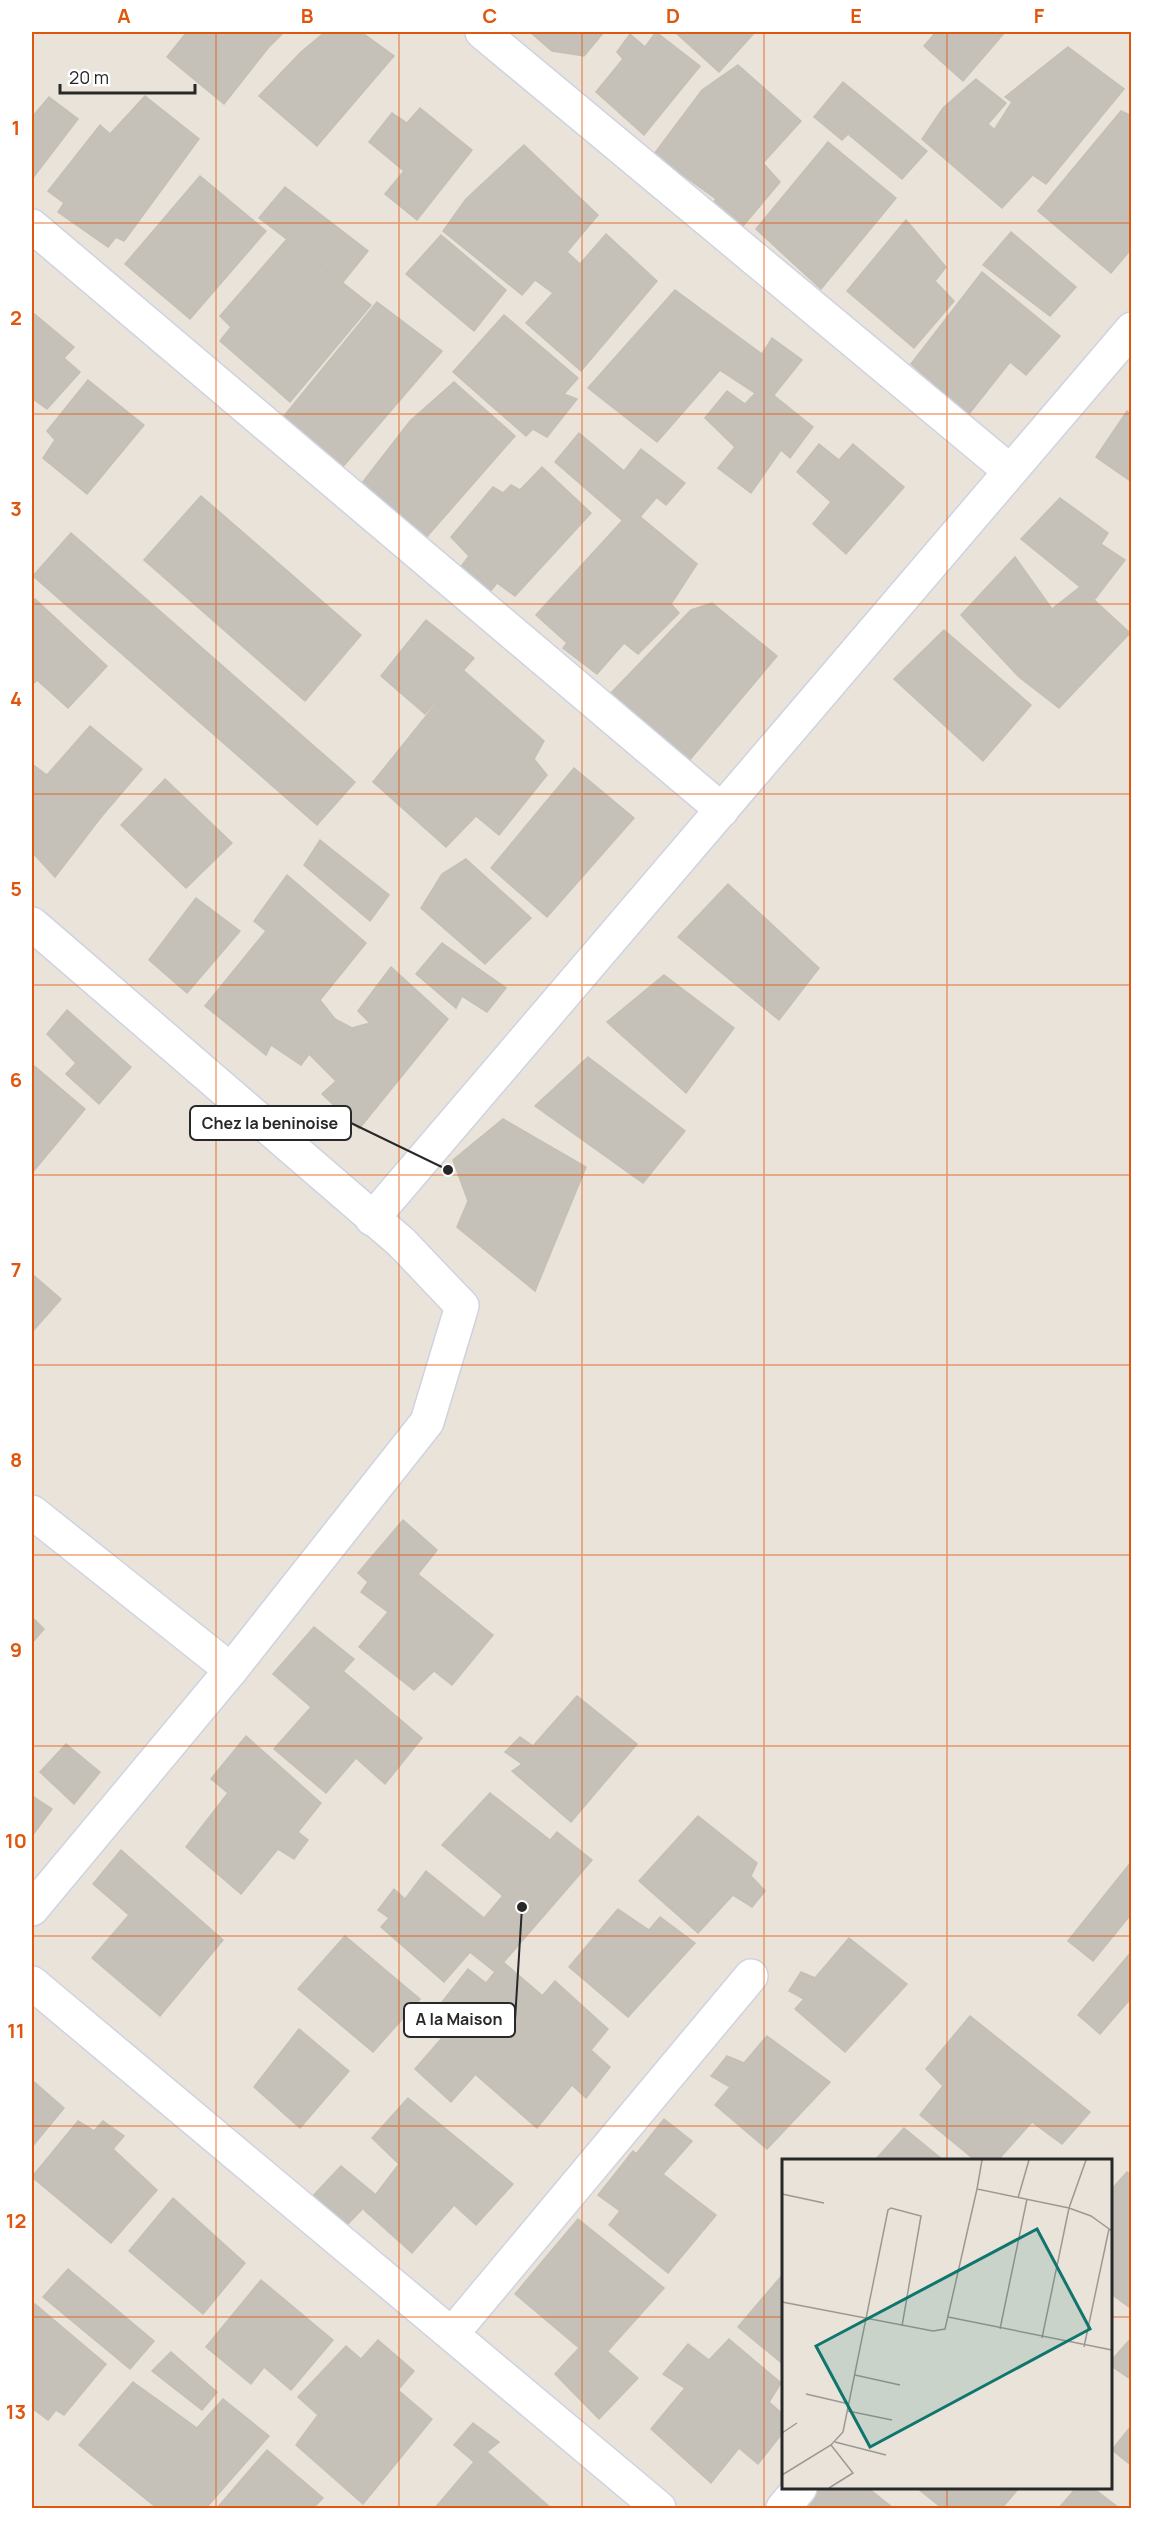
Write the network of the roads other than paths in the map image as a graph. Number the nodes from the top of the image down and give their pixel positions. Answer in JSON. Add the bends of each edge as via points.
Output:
{"nodes":[{"id":1,"x":482,"y":32,"type":"edge"},
{"id":2,"x":32,"y":226,"type":"edge"},
{"id":3,"x":1131,"y":328,"type":"edge"},
{"id":4,"x":1010,"y":471,"type":"junction"},
{"id":5,"x":722,"y":810,"type":"junction"},
{"id":6,"x":32,"y":924,"type":"edge"},
{"id":7,"x":372,"y":1219,"type":"junction"},
{"id":8,"x":32,"y":1512,"type":"edge"},
{"id":9,"x":231,"y":1670,"type":"junction"},
{"id":10,"x":32,"y":1910,"type":"edge"},
{"id":11,"x":751,"y":1976,"type":"dead end"},
{"id":12,"x":32,"y":1983,"type":"edge"},
{"id":13,"x":452,"y":2334,"type":"junction"},
{"id":14,"x":798,"y":2489,"type":"edge"},
{"id":15,"x":659,"y":2508,"type":"edge"},
{"id":16,"x":783,"y":2508,"type":"edge"}],
"edges":[{"from":1,"to":4,"type":"street"},
{"from":2,"to":5,"type":"street"},
{"from":3,"to":4,"type":"street"},
{"from":4,"to":5,"type":"street"},
{"from":5,"to":7,"type":"street"},
{"from":6,"to":7,"type":"street"},
{"from":7,"to":9,"type":"street","via":[[401,1242],[462,1305],[427,1422]]},
{"from":8,"to":9,"type":"street"},
{"from":9,"to":10,"type":"street"},
{"from":11,"to":13,"type":"street"},
{"from":12,"to":13,"type":"street"},
{"from":13,"to":15,"type":"street"},
{"from":14,"to":16,"type":"street"}]}
